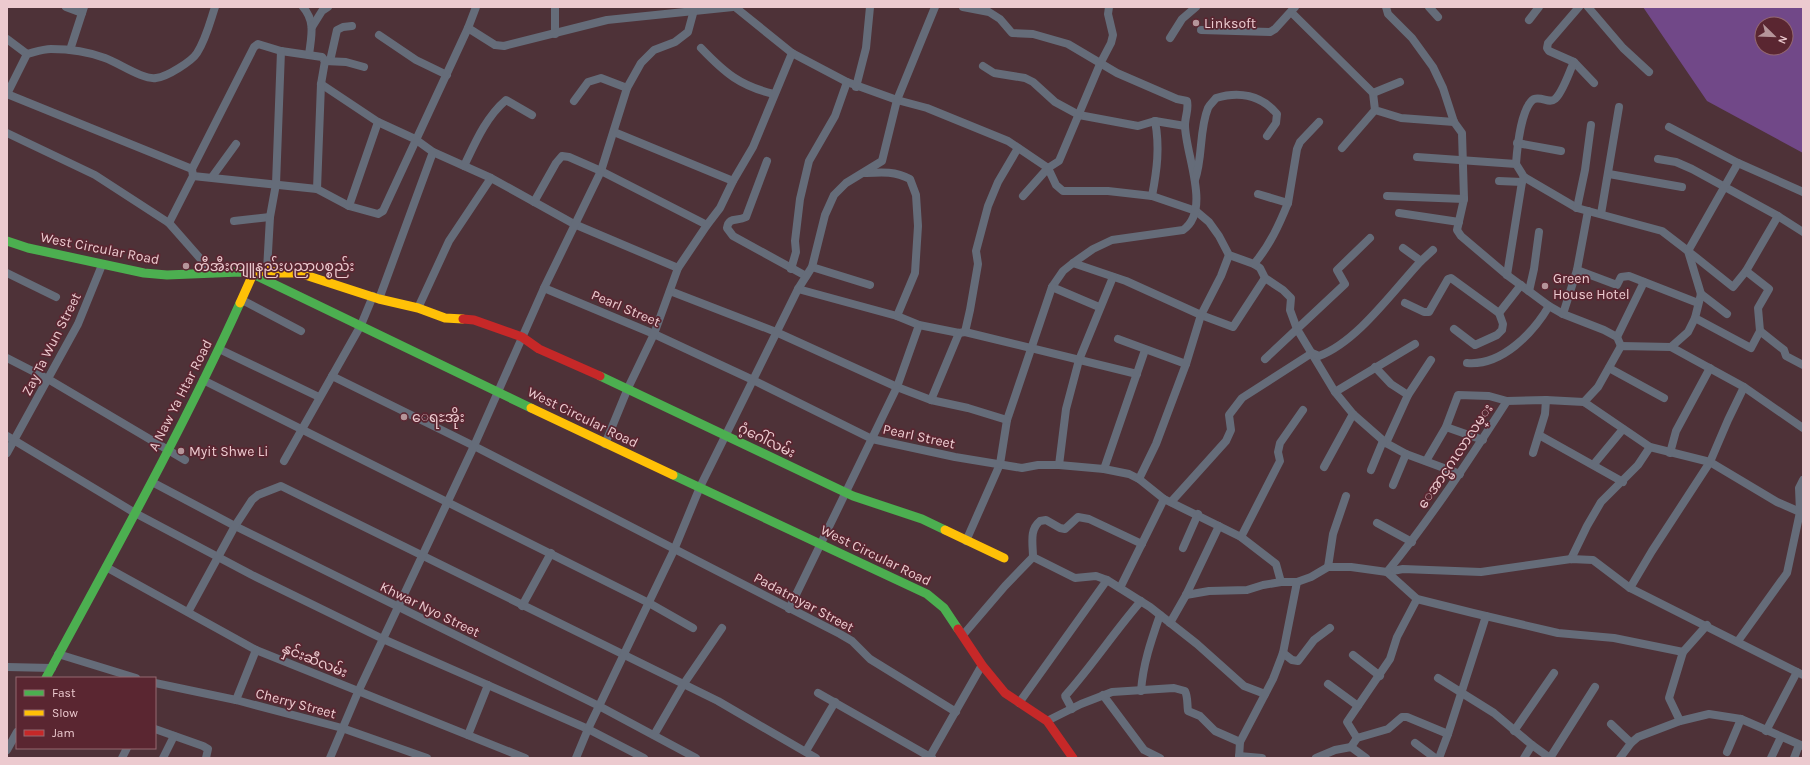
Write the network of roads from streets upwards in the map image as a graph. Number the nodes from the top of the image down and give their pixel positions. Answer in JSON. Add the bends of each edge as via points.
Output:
{"nodes":[{"id":1,"x":66,"y":7,"type":"edge"},
{"id":2,"x":215,"y":7,"type":"edge"},
{"id":3,"x":303,"y":7,"type":"edge"},
{"id":4,"x":328,"y":7,"type":"edge"},
{"id":5,"x":476,"y":7,"type":"edge"},
{"id":6,"x":555,"y":7,"type":"edge"},
{"id":7,"x":734,"y":7,"type":"edge"},
{"id":8,"x":870,"y":7,"type":"edge"},
{"id":9,"x":935,"y":7,"type":"edge"},
{"id":10,"x":963,"y":7,"type":"edge"},
{"id":11,"x":1109,"y":7,"type":"edge"},
{"id":12,"x":1196,"y":7,"type":"edge"},
{"id":13,"x":1386,"y":7,"type":"edge"},
{"id":14,"x":1428,"y":7,"type":"edge"},
{"id":15,"x":1539,"y":7,"type":"edge"},
{"id":16,"x":1579,"y":7,"type":"edge"},
{"id":17,"x":1588,"y":7,"type":"edge"},
{"id":18,"x":1293,"y":9,"type":"edge"},
{"id":19,"x":83,"y":10,"type":"edge"},
{"id":20,"x":694,"y":10,"type":"junction"},
{"id":21,"x":1438,"y":17,"type":"dead end"},
{"id":22,"x":1529,"y":20,"type":"dead end"},
{"id":23,"x":352,"y":26,"type":"dead end"},
{"id":24,"x":312,"y":27,"type":"junction"},
{"id":25,"x":468,"y":28,"type":"junction"},
{"id":26,"x":1201,"y":30,"type":"dead end"},
{"id":27,"x":555,"y":34,"type":"junction"},
{"id":28,"x":379,"y":35,"type":"dead end"},
{"id":29,"x":7,"y":38,"type":"edge"},
{"id":30,"x":1170,"y":38,"type":"dead end"},
{"id":31,"x":701,"y":48,"type":"dead end"},
{"id":32,"x":70,"y":50,"type":"junction"},
{"id":33,"x":281,"y":51,"type":"junction"},
{"id":34,"x":792,"y":53,"type":"junction"},
{"id":35,"x":27,"y":54,"type":"junction"},
{"id":36,"x":309,"y":55,"type":"junction"},
{"id":37,"x":328,"y":61,"type":"junction"},
{"id":38,"x":1574,"y":62,"type":"junction"},
{"id":39,"x":1100,"y":64,"type":"junction"},
{"id":40,"x":364,"y":66,"type":"dead end"},
{"id":41,"x":984,"y":66,"type":"dead end"},
{"id":42,"x":1649,"y":72,"type":"dead end"},
{"id":43,"x":446,"y":75,"type":"junction"},
{"id":44,"x":847,"y":82,"type":"junction"},
{"id":45,"x":1400,"y":82,"type":"dead end"},
{"id":46,"x":1594,"y":83,"type":"dead end"},
{"id":47,"x":321,"y":84,"type":"junction"},
{"id":48,"x":856,"y":87,"type":"junction"},
{"id":49,"x":627,"y":88,"type":"junction"},
{"id":50,"x":1373,"y":93,"type":"junction"},
{"id":51,"x":7,"y":94,"type":"edge"},
{"id":52,"x":774,"y":94,"type":"junction"},
{"id":53,"x":897,"y":100,"type":"junction"},
{"id":54,"x":574,"y":101,"type":"dead end"},
{"id":55,"x":1619,"y":107,"type":"dead end"},
{"id":56,"x":1375,"y":110,"type":"junction"},
{"id":57,"x":532,"y":115,"type":"dead end"},
{"id":58,"x":1079,"y":115,"type":"junction"},
{"id":59,"x":1155,"y":121,"type":"junction"},
{"id":60,"x":378,"y":122,"type":"junction"},
{"id":61,"x":1320,"y":122,"type":"dead end"},
{"id":62,"x":1454,"y":122,"type":"junction"},
{"id":63,"x":1591,"y":124,"type":"dead end"},
{"id":64,"x":1185,"y":126,"type":"junction"},
{"id":65,"x":1669,"y":127,"type":"dead end"},
{"id":66,"x":614,"y":132,"type":"junction"},
{"id":67,"x":7,"y":133,"type":"edge"},
{"id":68,"x":1267,"y":136,"type":"dead end"},
{"id":69,"x":415,"y":139,"type":"junction"},
{"id":70,"x":1517,"y":143,"type":"junction"},
{"id":71,"x":236,"y":144,"type":"dead end"},
{"id":72,"x":1018,"y":148,"type":"junction"},
{"id":73,"x":1342,"y":148,"type":"dead end"},
{"id":74,"x":1561,"y":151,"type":"dead end"},
{"id":75,"x":433,"y":152,"type":"junction"},
{"id":76,"x":1417,"y":157,"type":"dead end"},
{"id":77,"x":1464,"y":159,"type":"junction"},
{"id":78,"x":1658,"y":159,"type":"dead end"},
{"id":79,"x":767,"y":161,"type":"dead end"},
{"id":80,"x":1738,"y":163,"type":"junction"},
{"id":81,"x":1516,"y":164,"type":"junction"},
{"id":82,"x":464,"y":166,"type":"junction"},
{"id":83,"x":1048,"y":168,"type":"junction"},
{"id":84,"x":601,"y":171,"type":"junction"},
{"id":85,"x":193,"y":172,"type":"junction"},
{"id":86,"x":865,"y":173,"type":"junction"},
{"id":87,"x":1608,"y":174,"type":"junction"},
{"id":88,"x":212,"y":177,"type":"junction"},
{"id":89,"x":491,"y":178,"type":"junction"},
{"id":90,"x":1523,"y":179,"type":"junction"},
{"id":91,"x":733,"y":181,"type":"junction"},
{"id":92,"x":1194,"y":181,"type":"junction"},
{"id":93,"x":1500,"y":181,"type":"dead end"},
{"id":94,"x":276,"y":184,"type":"junction"},
{"id":95,"x":1725,"y":186,"type":"junction"},
{"id":96,"x":1682,"y":187,"type":"dead end"},
{"id":97,"x":317,"y":189,"type":"junction"},
{"id":98,"x":1803,"y":192,"type":"edge"},
{"id":99,"x":1258,"y":194,"type":"dead end"},
{"id":100,"x":1023,"y":196,"type":"dead end"},
{"id":101,"x":1152,"y":196,"type":"junction"},
{"id":102,"x":1387,"y":196,"type":"dead end"},
{"id":103,"x":1464,"y":199,"type":"junction"},
{"id":104,"x":534,"y":202,"type":"junction"},
{"id":105,"x":1288,"y":203,"type":"junction"},
{"id":106,"x":349,"y":206,"type":"junction"},
{"id":107,"x":1577,"y":208,"type":"junction"},
{"id":108,"x":1196,"y":211,"type":"junction"},
{"id":109,"x":1588,"y":211,"type":"junction"},
{"id":110,"x":1399,"y":213,"type":"dead end"},
{"id":111,"x":1601,"y":214,"type":"junction"},
{"id":112,"x":1778,"y":216,"type":"junction"},
{"id":113,"x":270,"y":217,"type":"junction"},
{"id":114,"x":234,"y":221,"type":"dead end"},
{"id":115,"x":1459,"y":222,"type":"junction"},
{"id":116,"x":169,"y":223,"type":"junction"},
{"id":117,"x":574,"y":224,"type":"junction"},
{"id":118,"x":707,"y":224,"type":"junction"},
{"id":119,"x":1539,"y":232,"type":"dead end"},
{"id":120,"x":1803,"y":232,"type":"edge"},
{"id":121,"x":1370,"y":238,"type":"dead end"},
{"id":122,"x":7,"y":241,"type":"edge"},
{"id":123,"x":1403,"y":248,"type":"dead end"},
{"id":124,"x":1433,"y":250,"type":"dead end"},
{"id":125,"x":1688,"y":251,"type":"junction"},
{"id":126,"x":1229,"y":255,"type":"junction"},
{"id":127,"x":1421,"y":261,"type":"junction"},
{"id":128,"x":1073,"y":263,"type":"junction"},
{"id":129,"x":1254,"y":264,"type":"junction"},
{"id":130,"x":102,"y":265,"type":"junction"},
{"id":131,"x":812,"y":266,"type":"junction"},
{"id":132,"x":678,"y":268,"type":"junction"},
{"id":133,"x":791,"y":269,"type":"junction"},
{"id":134,"x":267,"y":270,"type":"junction"},
{"id":135,"x":1577,"y":270,"type":"junction"},
{"id":136,"x":1746,"y":271,"type":"junction"},
{"id":137,"x":7,"y":273,"type":"edge"},
{"id":138,"x":213,"y":273,"type":"junction"},
{"id":139,"x":253,"y":274,"type":"junction"},
{"id":140,"x":1507,"y":275,"type":"junction"},
{"id":141,"x":806,"y":276,"type":"junction"},
{"id":142,"x":1112,"y":277,"type":"junction"},
{"id":143,"x":1264,"y":278,"type":"junction"},
{"id":144,"x":1644,"y":282,"type":"junction"},
{"id":145,"x":870,"y":285,"type":"dead end"},
{"id":146,"x":1521,"y":285,"type":"junction"},
{"id":147,"x":544,"y":288,"type":"junction"},
{"id":148,"x":1052,"y":288,"type":"junction"},
{"id":149,"x":798,"y":289,"type":"junction"},
{"id":150,"x":670,"y":290,"type":"junction"},
{"id":151,"x":1529,"y":291,"type":"junction"},
{"id":152,"x":1701,"y":294,"type":"junction"},
{"id":153,"x":56,"y":297,"type":"dead end"},
{"id":154,"x":376,"y":297,"type":"junction"},
{"id":155,"x":242,"y":300,"type":"junction"},
{"id":156,"x":1405,"y":303,"type":"dead end"},
{"id":157,"x":1698,"y":303,"type":"junction"},
{"id":158,"x":1549,"y":306,"type":"junction"},
{"id":159,"x":1099,"y":307,"type":"junction"},
{"id":160,"x":418,"y":308,"type":"junction"},
{"id":161,"x":1499,"y":313,"type":"junction"},
{"id":162,"x":1563,"y":314,"type":"junction"},
{"id":163,"x":1728,"y":314,"type":"dead end"},
{"id":164,"x":1201,"y":315,"type":"junction"},
{"id":165,"x":897,"y":316,"type":"junction"},
{"id":166,"x":1695,"y":318,"type":"junction"},
{"id":167,"x":361,"y":325,"type":"junction"},
{"id":168,"x":920,"y":325,"type":"junction"},
{"id":169,"x":1297,"y":329,"type":"junction"},
{"id":170,"x":1454,"y":330,"type":"dead end"},
{"id":171,"x":301,"y":331,"type":"dead end"},
{"id":172,"x":1760,"y":331,"type":"junction"},
{"id":173,"x":776,"y":332,"type":"junction"},
{"id":174,"x":962,"y":332,"type":"junction"},
{"id":175,"x":654,"y":334,"type":"junction"},
{"id":176,"x":522,"y":337,"type":"junction"},
{"id":177,"x":1617,"y":337,"type":"junction"},
{"id":178,"x":1118,"y":339,"type":"dead end"},
{"id":179,"x":1415,"y":344,"type":"dead end"},
{"id":180,"x":1621,"y":346,"type":"junction"},
{"id":181,"x":1031,"y":347,"type":"junction"},
{"id":182,"x":1671,"y":347,"type":"junction"},
{"id":183,"x":219,"y":349,"type":"junction"},
{"id":184,"x":1145,"y":350,"type":"junction"},
{"id":185,"x":1312,"y":353,"type":"junction"},
{"id":186,"x":7,"y":358,"type":"edge"},
{"id":187,"x":1265,"y":359,"type":"dead end"},
{"id":188,"x":1079,"y":360,"type":"junction"},
{"id":189,"x":1431,"y":360,"type":"dead end"},
{"id":190,"x":1467,"y":363,"type":"dead end"},
{"id":191,"x":1186,"y":364,"type":"junction"},
{"id":192,"x":1803,"y":365,"type":"edge"},
{"id":193,"x":1375,"y":367,"type":"junction"},
{"id":194,"x":1609,"y":368,"type":"junction"},
{"id":195,"x":1710,"y":368,"type":"junction"},
{"id":196,"x":1137,"y":374,"type":"junction"},
{"id":197,"x":332,"y":376,"type":"junction"},
{"id":198,"x":48,"y":379,"type":"junction"},
{"id":199,"x":203,"y":380,"type":"junction"},
{"id":200,"x":753,"y":380,"type":"junction"},
{"id":201,"x":897,"y":387,"type":"junction"},
{"id":202,"x":628,"y":388,"type":"junction"},
{"id":203,"x":1744,"y":388,"type":"junction"},
{"id":204,"x":498,"y":392,"type":"junction"},
{"id":205,"x":1335,"y":392,"type":"junction"},
{"id":206,"x":1408,"y":395,"type":"junction"},
{"id":207,"x":319,"y":397,"type":"junction"},
{"id":208,"x":1664,"y":398,"type":"dead end"},
{"id":209,"x":931,"y":400,"type":"junction"},
{"id":210,"x":1546,"y":400,"type":"junction"},
{"id":211,"x":1507,"y":401,"type":"junction"},
{"id":212,"x":1584,"y":402,"type":"junction"},
{"id":213,"x":1303,"y":410,"type":"dead end"},
{"id":214,"x":1353,"y":414,"type":"junction"},
{"id":215,"x":1007,"y":420,"type":"junction"},
{"id":216,"x":1446,"y":427,"type":"junction"},
{"id":217,"x":1803,"y":428,"type":"edge"},
{"id":218,"x":1623,"y":429,"type":"junction"},
{"id":219,"x":302,"y":431,"type":"junction"},
{"id":220,"x":726,"y":435,"type":"junction"},
{"id":221,"x":1539,"y":435,"type":"junction"},
{"id":222,"x":7,"y":436,"type":"edge"},
{"id":223,"x":872,"y":439,"type":"junction"},
{"id":224,"x":15,"y":440,"type":"junction"},
{"id":225,"x":1482,"y":440,"type":"junction"},
{"id":226,"x":1384,"y":442,"type":"junction"},
{"id":227,"x":605,"y":444,"type":"junction"},
{"id":228,"x":474,"y":446,"type":"junction"},
{"id":229,"x":1650,"y":447,"type":"junction"},
{"id":230,"x":168,"y":450,"type":"junction"},
{"id":231,"x":7,"y":453,"type":"edge"},
{"id":232,"x":1533,"y":453,"type":"dead end"},
{"id":233,"x":1670,"y":453,"type":"junction"},
{"id":234,"x":1406,"y":454,"type":"junction"},
{"id":235,"x":185,"y":460,"type":"dead end"},
{"id":236,"x":284,"y":461,"type":"dead end"},
{"id":237,"x":1426,"y":461,"type":"junction"},
{"id":238,"x":1710,"y":462,"type":"junction"},
{"id":239,"x":1000,"y":464,"type":"junction"},
{"id":240,"x":1594,"y":464,"type":"junction"},
{"id":241,"x":1059,"y":465,"type":"junction"},
{"id":242,"x":1324,"y":467,"type":"dead end"},
{"id":243,"x":1104,"y":469,"type":"junction"},
{"id":244,"x":1371,"y":470,"type":"dead end"},
{"id":245,"x":1460,"y":474,"type":"junction"},
{"id":246,"x":1140,"y":480,"type":"junction"},
{"id":247,"x":1803,"y":480,"type":"edge"},
{"id":248,"x":152,"y":482,"type":"junction"},
{"id":249,"x":1623,"y":482,"type":"junction"},
{"id":250,"x":1393,"y":485,"type":"dead end"},
{"id":251,"x":700,"y":487,"type":"junction"},
{"id":252,"x":846,"y":493,"type":"junction"},
{"id":253,"x":1346,"y":496,"type":"dead end"},
{"id":254,"x":1168,"y":500,"type":"junction"},
{"id":255,"x":448,"y":501,"type":"junction"},
{"id":256,"x":1802,"y":512,"type":"edge"},
{"id":257,"x":135,"y":513,"type":"junction"},
{"id":258,"x":1198,"y":514,"type":"junction"},
{"id":259,"x":1377,"y":523,"type":"dead end"},
{"id":260,"x":235,"y":526,"type":"junction"},
{"id":261,"x":1219,"y":526,"type":"junction"},
{"id":262,"x":1241,"y":537,"type":"junction"},
{"id":263,"x":966,"y":541,"type":"junction"},
{"id":264,"x":1412,"y":542,"type":"junction"},
{"id":265,"x":821,"y":544,"type":"junction"},
{"id":266,"x":1142,"y":544,"type":"junction"},
{"id":267,"x":1183,"y":548,"type":"dead end"},
{"id":268,"x":674,"y":550,"type":"junction"},
{"id":269,"x":551,"y":553,"type":"junction"},
{"id":270,"x":422,"y":556,"type":"junction"},
{"id":271,"x":219,"y":557,"type":"junction"},
{"id":272,"x":1033,"y":557,"type":"junction"},
{"id":273,"x":1004,"y":558,"type":"dead end"},
{"id":274,"x":1571,"y":559,"type":"junction"},
{"id":275,"x":106,"y":567,"type":"junction"},
{"id":276,"x":1328,"y":567,"type":"junction"},
{"id":277,"x":1387,"y":572,"type":"junction"},
{"id":278,"x":1107,"y":580,"type":"junction"},
{"id":279,"x":1281,"y":582,"type":"junction"},
{"id":280,"x":1297,"y":582,"type":"junction"},
{"id":281,"x":1120,"y":588,"type":"junction"},
{"id":282,"x":1630,"y":588,"type":"junction"},
{"id":283,"x":1186,"y":595,"type":"junction"},
{"id":284,"x":1417,"y":599,"type":"junction"},
{"id":285,"x":1141,"y":601,"type":"junction"},
{"id":286,"x":649,"y":603,"type":"junction"},
{"id":287,"x":522,"y":606,"type":"junction"},
{"id":288,"x":397,"y":608,"type":"junction"},
{"id":289,"x":789,"y":608,"type":"junction"},
{"id":290,"x":188,"y":612,"type":"junction"},
{"id":291,"x":1160,"y":615,"type":"junction"},
{"id":292,"x":1486,"y":616,"type":"junction"},
{"id":293,"x":1170,"y":623,"type":"junction"},
{"id":294,"x":1707,"y":626,"type":"junction"},
{"id":295,"x":693,"y":628,"type":"dead end"},
{"id":296,"x":722,"y":628,"type":"dead end"},
{"id":297,"x":1330,"y":628,"type":"dead end"},
{"id":298,"x":963,"y":636,"type":"junction"},
{"id":299,"x":383,"y":639,"type":"junction"},
{"id":300,"x":1738,"y":641,"type":"junction"},
{"id":301,"x":256,"y":650,"type":"junction"},
{"id":302,"x":1683,"y":652,"type":"junction"},
{"id":303,"x":1283,"y":653,"type":"junction"},
{"id":304,"x":58,"y":654,"type":"junction"},
{"id":305,"x":1353,"y":655,"type":"dead end"},
{"id":306,"x":624,"y":656,"type":"junction"},
{"id":307,"x":982,"y":665,"type":"junction"},
{"id":308,"x":7,"y":667,"type":"edge"},
{"id":309,"x":52,"y":668,"type":"junction"},
{"id":310,"x":1554,"y":673,"type":"dead end"},
{"id":311,"x":1800,"y":673,"type":"edge"},
{"id":312,"x":1380,"y":676,"type":"junction"},
{"id":313,"x":47,"y":677,"type":"edge"},
{"id":314,"x":133,"y":677,"type":"edge"},
{"id":315,"x":1438,"y":678,"type":"dead end"},
{"id":316,"x":156,"y":683,"type":"edge"},
{"id":317,"x":1328,"y":684,"type":"dead end"},
{"id":318,"x":488,"y":685,"type":"junction"},
{"id":319,"x":683,"y":685,"type":"junction"},
{"id":320,"x":1595,"y":687,"type":"dead end"},
{"id":321,"x":1141,"y":691,"type":"junction"},
{"id":322,"x":358,"y":692,"type":"junction"},
{"id":323,"x":1461,"y":692,"type":"junction"},
{"id":324,"x":818,"y":693,"type":"dead end"},
{"id":325,"x":1265,"y":694,"type":"junction"},
{"id":326,"x":1103,"y":695,"type":"junction"},
{"id":327,"x":236,"y":700,"type":"junction"},
{"id":328,"x":835,"y":702,"type":"junction"},
{"id":329,"x":1019,"y":702,"type":"junction"},
{"id":330,"x":599,"y":706,"type":"junction"},
{"id":331,"x":1358,"y":706,"type":"junction"},
{"id":332,"x":1072,"y":709,"type":"junction"},
{"id":333,"x":956,"y":712,"type":"junction"},
{"id":334,"x":1741,"y":719,"type":"junction"},
{"id":335,"x":1047,"y":721,"type":"junction"},
{"id":336,"x":1680,"y":721,"type":"junction"},
{"id":337,"x":1611,"y":724,"type":"dead end"},
{"id":338,"x":342,"y":728,"type":"junction"},
{"id":339,"x":156,"y":729,"type":"edge"},
{"id":340,"x":588,"y":729,"type":"junction"},
{"id":341,"x":1514,"y":731,"type":"junction"},
{"id":342,"x":1766,"y":731,"type":"junction"},
{"id":343,"x":16,"y":734,"type":"edge"},
{"id":344,"x":1448,"y":734,"type":"junction"},
{"id":345,"x":468,"y":735,"type":"junction"},
{"id":346,"x":654,"y":735,"type":"junction"},
{"id":347,"x":174,"y":736,"type":"junction"},
{"id":348,"x":1781,"y":737,"type":"junction"},
{"id":349,"x":1357,"y":738,"type":"junction"},
{"id":350,"x":1240,"y":742,"type":"junction"},
{"id":351,"x":1415,"y":743,"type":"dead end"},
{"id":352,"x":1631,"y":743,"type":"junction"},
{"id":353,"x":1532,"y":745,"type":"junction"},
{"id":354,"x":1801,"y":746,"type":"edge"},
{"id":355,"x":1351,"y":747,"type":"junction"},
{"id":356,"x":126,"y":749,"type":"edge"},
{"id":357,"x":7,"y":750,"type":"edge"},
{"id":358,"x":806,"y":752,"type":"junction"},
{"id":359,"x":1727,"y":752,"type":"dead end"},
{"id":360,"x":1239,"y":757,"type":"edge"},
{"id":361,"x":122,"y":758,"type":"edge"},
{"id":362,"x":162,"y":758,"type":"edge"},
{"id":363,"x":206,"y":758,"type":"edge"},
{"id":364,"x":330,"y":758,"type":"edge"},
{"id":365,"x":427,"y":758,"type":"edge"},
{"id":366,"x":525,"y":758,"type":"edge"},
{"id":367,"x":576,"y":758,"type":"edge"},
{"id":368,"x":644,"y":758,"type":"edge"},
{"id":369,"x":696,"y":758,"type":"edge"},
{"id":370,"x":816,"y":758,"type":"edge"},
{"id":371,"x":931,"y":758,"type":"edge"},
{"id":372,"x":1073,"y":758,"type":"edge"},
{"id":373,"x":1160,"y":758,"type":"edge"},
{"id":374,"x":1262,"y":758,"type":"edge"},
{"id":375,"x":1316,"y":758,"type":"edge"},
{"id":376,"x":1366,"y":758,"type":"edge"},
{"id":377,"x":1435,"y":758,"type":"edge"},
{"id":378,"x":1439,"y":758,"type":"edge"},
{"id":379,"x":1524,"y":758,"type":"edge"},
{"id":380,"x":1550,"y":758,"type":"edge"},
{"id":381,"x":1620,"y":758,"type":"edge"},
{"id":382,"x":1771,"y":758,"type":"edge"},
{"id":383,"x":1794,"y":758,"type":"edge"}],
"edges":[{"from":1,"to":19,"type":"street"},
{"from":2,"to":32,"type":"street","via":[[197,53],[190,61],[156,79],[143,76],[106,58]]},
{"from":3,"to":24,"type":"street","via":[[310,15]]},
{"from":4,"to":24,"type":"street","via":[[322,11]]},
{"from":5,"to":25,"type":"street"},
{"from":6,"to":27,"type":"street"},
{"from":7,"to":20,"type":"street"},
{"from":7,"to":34,"type":"street"},
{"from":8,"to":48,"type":"street","via":[[866,48]]},
{"from":9,"to":53,"type":"street"},
{"from":10,"to":39,"type":"street","via":[[989,12],[1000,19],[1012,33],[1033,34],[1068,44]]},
{"from":11,"to":39,"type":"street","via":[[1113,35]]},
{"from":12,"to":30,"type":"street","via":[[1182,19]]},
{"from":13,"to":62,"type":"street","via":[[1388,14],[1412,38],[1433,67]]},
{"from":14,"to":21,"type":"street"},
{"from":15,"to":22,"type":"street"},
{"from":16,"to":38,"type":"street","via":[[1548,43],[1547,48]]},
{"from":17,"to":42,"type":"street","via":[[1623,48]]},
{"from":18,"to":26,"type":"street","via":[[1270,32]]},
{"from":18,"to":50,"type":"street"},
{"from":19,"to":32,"type":"street"},
{"from":20,"to":27,"type":"street","via":[[607,20]]},
{"from":20,"to":49,"type":"street","via":[[688,32],[675,42],[654,50],[640,63]]},
{"from":23,"to":37,"type":"street","via":[[337,30]]},
{"from":24,"to":36,"type":"street"},
{"from":25,"to":27,"type":"street","via":[[500,46]]},
{"from":25,"to":43,"type":"street"},
{"from":28,"to":43,"type":"street","via":[[416,60]]},
{"from":29,"to":35,"type":"street"},
{"from":31,"to":52,"type":"street","via":[[737,81]]},
{"from":32,"to":35,"type":"street","via":[[50,49]]},
{"from":33,"to":36,"type":"street"},
{"from":33,"to":85,"type":"street","via":[[258,44],[254,47]]},
{"from":33,"to":94,"type":"street"},
{"from":34,"to":44,"type":"street"},
{"from":34,"to":52,"type":"street"},
{"from":35,"to":51,"type":"street"},
{"from":36,"to":37,"type":"street","via":[[322,57]]},
{"from":37,"to":40,"type":"street"},
{"from":37,"to":47,"type":"street"},
{"from":38,"to":46,"type":"street"},
{"from":38,"to":70,"type":"street","via":[[1554,100],[1539,98],[1533,100],[1527,108]]},
{"from":39,"to":58,"type":"street"},
{"from":39,"to":64,"type":"street","via":[[1137,82],[1187,101]]},
{"from":41,"to":58,"type":"street","via":[[994,73],[1025,78],[1033,82],[1055,102]]},
{"from":43,"to":69,"type":"street"},
{"from":44,"to":48,"type":"street"},
{"from":44,"to":133,"type":"street","via":[[835,116],[809,160],[804,176],[796,252]]},
{"from":45,"to":50,"type":"street"},
{"from":47,"to":60,"type":"street"},
{"from":47,"to":97,"type":"street"},
{"from":48,"to":53,"type":"street"},
{"from":49,"to":54,"type":"street","via":[[601,78],[588,82]]},
{"from":49,"to":66,"type":"street"},
{"from":50,"to":56,"type":"street"},
{"from":51,"to":85,"type":"street"},
{"from":52,"to":91,"type":"street","via":[[753,147]]},
{"from":53,"to":72,"type":"street","via":[[927,108]]},
{"from":53,"to":86,"type":"street","via":[[882,162]]},
{"from":55,"to":87,"type":"street"},
{"from":56,"to":62,"type":"street","via":[[1401,118]]},
{"from":56,"to":73,"type":"street"},
{"from":57,"to":82,"type":"street","via":[[506,100],[498,107],[479,135]]},
{"from":58,"to":59,"type":"street","via":[[1138,126]]},
{"from":58,"to":83,"type":"street","via":[[1059,161]]},
{"from":59,"to":64,"type":"street"},
{"from":59,"to":101,"type":"street","via":[[1159,154]]},
{"from":60,"to":69,"type":"street"},
{"from":60,"to":106,"type":"street"},
{"from":61,"to":105,"type":"street","via":[[1296,149]]},
{"from":62,"to":77,"type":"street","via":[[1462,133]]},
{"from":63,"to":107,"type":"street"},
{"from":64,"to":92,"type":"street"},
{"from":65,"to":80,"type":"street"},
{"from":66,"to":84,"type":"street"},
{"from":66,"to":91,"type":"street"},
{"from":67,"to":116,"type":"street","via":[[95,175]]},
{"from":68,"to":92,"type":"street","via":[[1276,122],[1277,114],[1272,108],[1256,97],[1240,94],[1216,98],[1208,107],[1200,148],[1199,169]]},
{"from":69,"to":75,"type":"street"},
{"from":69,"to":106,"type":"street","via":[[383,211],[378,214]]},
{"from":70,"to":74,"type":"street"},
{"from":70,"to":81,"type":"street"},
{"from":71,"to":88,"type":"street"},
{"from":72,"to":83,"type":"street"},
{"from":72,"to":174,"type":"street","via":[[998,182],[988,206],[976,251],[978,264],[970,310]]},
{"from":75,"to":82,"type":"street"},
{"from":75,"to":154,"type":"street"},
{"from":76,"to":77,"type":"street"},
{"from":77,"to":81,"type":"street"},
{"from":77,"to":103,"type":"street"},
{"from":78,"to":95,"type":"street","via":[[1676,162]]},
{"from":79,"to":133,"type":"street","via":[[746,217],[732,220],[726,228],[734,236]]},
{"from":80,"to":95,"type":"street"},
{"from":80,"to":98,"type":"street"},
{"from":81,"to":90,"type":"street"},
{"from":82,"to":89,"type":"street"},
{"from":83,"to":100,"type":"street"},
{"from":83,"to":101,"type":"street","via":[[1062,190],[1108,191]]},
{"from":84,"to":104,"type":"street","via":[[562,156]]},
{"from":84,"to":117,"type":"street"},
{"from":84,"to":118,"type":"street"},
{"from":85,"to":88,"type":"street"},
{"from":85,"to":116,"type":"street"},
{"from":86,"to":131,"type":"street","via":[[846,182],[834,195],[825,215]]},
{"from":86,"to":165,"type":"street","via":[[891,171],[901,174],[910,179],[916,195],[918,226],[915,273]]},
{"from":87,"to":96,"type":"street"},
{"from":87,"to":111,"type":"street"},
{"from":88,"to":94,"type":"street"},
{"from":89,"to":104,"type":"street"},
{"from":89,"to":160,"type":"street","via":[[449,241]]},
{"from":90,"to":93,"type":"street"},
{"from":90,"to":107,"type":"street"},
{"from":90,"to":140,"type":"street"},
{"from":91,"to":118,"type":"street","via":[[720,208]]},
{"from":92,"to":108,"type":"street"},
{"from":94,"to":97,"type":"street"},
{"from":94,"to":113,"type":"street"},
{"from":95,"to":112,"type":"street"},
{"from":95,"to":125,"type":"street"},
{"from":97,"to":106,"type":"street"},
{"from":99,"to":105,"type":"street"},
{"from":101,"to":108,"type":"street"},
{"from":102,"to":103,"type":"street"},
{"from":103,"to":115,"type":"street"},
{"from":104,"to":117,"type":"street"},
{"from":105,"to":129,"type":"street","via":[[1276,233]]},
{"from":107,"to":109,"type":"street"},
{"from":108,"to":126,"type":"street","via":[[1219,236]]},
{"from":108,"to":128,"type":"street","via":[[1190,226],[1184,230],[1112,240]]},
{"from":109,"to":111,"type":"street"},
{"from":109,"to":135,"type":"street"},
{"from":110,"to":115,"type":"street"},
{"from":111,"to":125,"type":"street","via":[[1662,231]]},
{"from":112,"to":120,"type":"street"},
{"from":112,"to":136,"type":"street"},
{"from":113,"to":114,"type":"street"},
{"from":113,"to":134,"type":"street"},
{"from":115,"to":140,"type":"street","via":[[1457,230],[1461,236]]},
{"from":116,"to":138,"type":"street"},
{"from":117,"to":132,"type":"street"},
{"from":117,"to":147,"type":"street"},
{"from":118,"to":132,"type":"street"},
{"from":119,"to":151,"type":"street"},
{"from":121,"to":169,"type":"street","via":[[1337,270],[1345,284]]},
{"from":122,"to":130,"type":"street","name":"West Circular Road"},
{"from":123,"to":127,"type":"street"},
{"from":124,"to":127,"type":"street"},
{"from":125,"to":136,"type":"street","via":[[1733,287]]},
{"from":125,"to":152,"type":"street"},
{"from":126,"to":129,"type":"street"},
{"from":126,"to":164,"type":"street"},
{"from":127,"to":185,"type":"street","via":[[1355,334],[1328,353],[1319,356]]},
{"from":128,"to":142,"type":"street"},
{"from":128,"to":148,"type":"street","via":[[1063,271]]},
{"from":129,"to":143,"type":"street","via":[[1260,268]]},
{"from":130,"to":138,"type":"street","name":"West Circular Road","via":[[167,275]]},
{"from":130,"to":198,"type":"street","name":"Zay Ta Wun Street","via":[[78,324]]},
{"from":131,"to":141,"type":"street"},
{"from":131,"to":145,"type":"street"},
{"from":132,"to":150,"type":"street"},
{"from":133,"to":141,"type":"street"},
{"from":134,"to":139,"type":"street"},
{"from":134,"to":154,"type":"street","via":[[299,273]]},
{"from":135,"to":144,"type":"street","via":[[1617,285],[1621,277],[1627,276]]},
{"from":135,"to":162,"type":"street"},
{"from":136,"to":172,"type":"street","via":[[1769,289],[1758,308]]},
{"from":137,"to":153,"type":"street"},
{"from":138,"to":139,"type":"street","name":"West Circular Road"},
{"from":139,"to":155,"type":"street","name":"A Naw Ya Htar Road"},
{"from":139,"to":167,"type":"street","name":"West Circular Road"},
{"from":140,"to":146,"type":"street"},
{"from":141,"to":149,"type":"street"},
{"from":142,"to":159,"type":"street"},
{"from":142,"to":164,"type":"street"},
{"from":143,"to":164,"type":"street","via":[[1233,327]]},
{"from":143,"to":169,"type":"street","via":[[1291,298],[1290,310]]},
{"from":144,"to":157,"type":"street"},
{"from":144,"to":177,"type":"street"},
{"from":146,"to":151,"type":"street"},
{"from":146,"to":161,"type":"street"},
{"from":147,"to":175,"type":"street","name":"Pearl Street"},
{"from":147,"to":176,"type":"street"},
{"from":148,"to":159,"type":"street"},
{"from":148,"to":181,"type":"street"},
{"from":149,"to":165,"type":"street"},
{"from":149,"to":173,"type":"street"},
{"from":150,"to":173,"type":"street"},
{"from":150,"to":175,"type":"street"},
{"from":151,"to":158,"type":"street"},
{"from":152,"to":157,"type":"street"},
{"from":152,"to":163,"type":"street"},
{"from":154,"to":160,"type":"street"},
{"from":154,"to":167,"type":"street"},
{"from":155,"to":171,"type":"street"},
{"from":155,"to":183,"type":"street","name":"A Naw Ya Htar Road"},
{"from":156,"to":161,"type":"street","via":[[1429,312],[1451,278]]},
{"from":157,"to":166,"type":"street"},
{"from":158,"to":162,"type":"street"},
{"from":158,"to":190,"type":"street","via":[[1539,322],[1511,348],[1489,361]]},
{"from":159,"to":188,"type":"street"},
{"from":160,"to":176,"type":"street","name":"ဂံ့ဂေါ်လမ်း","via":[[445,318],[481,322]]},
{"from":161,"to":170,"type":"street","via":[[1503,324],[1502,330],[1480,344],[1475,345]]},
{"from":162,"to":177,"type":"street"},
{"from":164,"to":191,"type":"street"},
{"from":165,"to":168,"type":"street"},
{"from":166,"to":172,"type":"street","via":[[1751,348]]},
{"from":166,"to":182,"type":"street","via":[[1688,332]]},
{"from":167,"to":197,"type":"street"},
{"from":167,"to":204,"type":"street","name":"West Circular Road"},
{"from":168,"to":174,"type":"street"},
{"from":168,"to":201,"type":"street"},
{"from":169,"to":185,"type":"street"},
{"from":169,"to":187,"type":"street"},
{"from":172,"to":192,"type":"street","via":[[1784,350],[1786,356]]},
{"from":173,"to":200,"type":"street"},
{"from":173,"to":201,"type":"street"},
{"from":174,"to":181,"type":"street"},
{"from":174,"to":209,"type":"street"},
{"from":175,"to":200,"type":"street","name":"Pearl Street"},
{"from":175,"to":202,"type":"street"},
{"from":176,"to":202,"type":"street","name":"ဂံ့ဂေါ်လမ်း","via":[[538,349]]},
{"from":176,"to":204,"type":"street"},
{"from":177,"to":180,"type":"street"},
{"from":178,"to":184,"type":"street"},
{"from":179,"to":193,"type":"street"},
{"from":180,"to":182,"type":"street"},
{"from":180,"to":194,"type":"street"},
{"from":181,"to":188,"type":"street"},
{"from":181,"to":215,"type":"street"},
{"from":182,"to":195,"type":"street"},
{"from":183,"to":199,"type":"street","name":"A Naw Ya Htar Road"},
{"from":183,"to":207,"type":"street"},
{"from":184,"to":191,"type":"street"},
{"from":184,"to":196,"type":"street"},
{"from":185,"to":205,"type":"street"},
{"from":185,"to":254,"type":"street","via":[[1242,398],[1229,414],[1230,430],[1226,441]]},
{"from":186,"to":198,"type":"street"},
{"from":188,"to":196,"type":"street"},
{"from":188,"to":241,"type":"street","via":[[1066,409]]},
{"from":189,"to":206,"type":"street"},
{"from":191,"to":246,"type":"street"},
{"from":193,"to":205,"type":"street"},
{"from":193,"to":206,"type":"street","via":[[1391,384]]},
{"from":194,"to":208,"type":"street"},
{"from":194,"to":212,"type":"street","via":[[1598,387]]},
{"from":195,"to":203,"type":"street"},
{"from":195,"to":233,"type":"street","via":[[1676,431]]},
{"from":196,"to":243,"type":"street"},
{"from":197,"to":207,"type":"street"},
{"from":197,"to":228,"type":"street","name":"Padatmyar Street"},
{"from":198,"to":224,"type":"street","name":"Zay Ta Wun Street"},
{"from":198,"to":230,"type":"street"},
{"from":199,"to":219,"type":"street"},
{"from":199,"to":230,"type":"street","name":"A Naw Ya Htar Road"},
{"from":200,"to":220,"type":"street"},
{"from":200,"to":223,"type":"street","name":"Pearl Street"},
{"from":201,"to":209,"type":"street"},
{"from":201,"to":223,"type":"street"},
{"from":202,"to":220,"type":"street","name":"ဂံ့ဂေါ်လမ်း"},
{"from":202,"to":227,"type":"street"},
{"from":203,"to":217,"type":"street"},
{"from":203,"to":238,"type":"street"},
{"from":204,"to":227,"type":"street","name":"West Circular Road"},
{"from":204,"to":228,"type":"street"},
{"from":205,"to":214,"type":"street"},
{"from":206,"to":226,"type":"street"},
{"from":207,"to":219,"type":"street"},
{"from":209,"to":215,"type":"street"},
{"from":210,"to":211,"type":"street","name":"ေအာင္မဂၤလာလမ္း"},
{"from":210,"to":212,"type":"street","name":"ေအာင္မဂၤလာလမ္း"},
{"from":210,"to":221,"type":"street"},
{"from":211,"to":216,"type":"street","via":[[1489,396],[1458,395]]},
{"from":211,"to":225,"type":"street","name":"ေအာင္မဂၤလာလမ္း"},
{"from":212,"to":218,"type":"street"},
{"from":213,"to":262,"type":"street","via":[[1280,444],[1280,461]]},
{"from":214,"to":226,"type":"street"},
{"from":214,"to":242,"type":"street"},
{"from":215,"to":239,"type":"street"},
{"from":216,"to":225,"type":"street"},
{"from":216,"to":237,"type":"street"},
{"from":218,"to":229,"type":"street"},
{"from":218,"to":240,"type":"street"},
{"from":219,"to":236,"type":"street"},
{"from":219,"to":255,"type":"street"},
{"from":220,"to":251,"type":"street"},
{"from":220,"to":252,"type":"street","name":"ဂံ့ဂေါ်လမ်း"},
{"from":221,"to":232,"type":"street"},
{"from":221,"to":240,"type":"street"},
{"from":222,"to":224,"type":"street"},
{"from":223,"to":239,"type":"street","name":"Pearl Street"},
{"from":223,"to":252,"type":"street"},
{"from":224,"to":231,"type":"street","name":"Zay Ta Wun Street"},
{"from":224,"to":257,"type":"street"},
{"from":225,"to":245,"type":"street","name":"ေအာင္မဂၤလာလမ္း"},
{"from":226,"to":234,"type":"street"},
{"from":226,"to":244,"type":"street"},
{"from":227,"to":251,"type":"street","name":"West Circular Road"},
{"from":228,"to":255,"type":"street"},
{"from":228,"to":268,"type":"street","name":"Padatmyar Street"},
{"from":229,"to":233,"type":"street"},
{"from":229,"to":249,"type":"street"},
{"from":230,"to":235,"type":"street"},
{"from":230,"to":248,"type":"street","name":"A Naw Ya Htar Road"},
{"from":233,"to":238,"type":"street"},
{"from":234,"to":237,"type":"street"},
{"from":234,"to":250,"type":"street"},
{"from":237,"to":245,"type":"street"},
{"from":238,"to":256,"type":"street","via":[[1777,502]]},
{"from":238,"to":282,"type":"street"},
{"from":239,"to":241,"type":"street","name":"Pearl Street","via":[[1022,468]]},
{"from":239,"to":263,"type":"street"},
{"from":240,"to":249,"type":"street"},
{"from":241,"to":243,"type":"street","name":"Pearl Street"},
{"from":243,"to":246,"type":"street","name":"Pearl Street","via":[[1129,474]]},
{"from":245,"to":264,"type":"street","name":"ေအာင္မဂၤလာလမ္း"},
{"from":246,"to":254,"type":"street","name":"Pearl Street"},
{"from":247,"to":256,"type":"street","via":[[1799,488]]},
{"from":248,"to":257,"type":"street","name":"A Naw Ya Htar Road"},
{"from":248,"to":260,"type":"street","name":"Khwar Nyo Street"},
{"from":249,"to":274,"type":"street","via":[[1601,502]]},
{"from":251,"to":265,"type":"street","name":"West Circular Road"},
{"from":251,"to":268,"type":"street"},
{"from":252,"to":263,"type":"street","name":"ဂံ့ဂေါ်လမ်း","via":[[922,519]]},
{"from":252,"to":265,"type":"street"},
{"from":253,"to":276,"type":"street","via":[[1333,534]]},
{"from":254,"to":258,"type":"street","name":"Pearl Street"},
{"from":254,"to":266,"type":"street"},
{"from":255,"to":269,"type":"street"},
{"from":255,"to":270,"type":"street"},
{"from":256,"to":300,"type":"street","via":[[1787,573]]},
{"from":257,"to":271,"type":"street"},
{"from":257,"to":275,"type":"street","name":"A Naw Ya Htar Road"},
{"from":258,"to":261,"type":"street","name":"Pearl Street"},
{"from":258,"to":267,"type":"street"},
{"from":259,"to":264,"type":"street"},
{"from":260,"to":270,"type":"street","via":[[258,494],[281,486]]},
{"from":260,"to":271,"type":"street"},
{"from":260,"to":288,"type":"street","name":"Khwar Nyo Street"},
{"from":261,"to":262,"type":"street","name":"Pearl Street"},
{"from":261,"to":283,"type":"street"},
{"from":262,"to":279,"type":"street","name":"Pearl Street","via":[[1276,564]]},
{"from":263,"to":273,"type":"street","name":"ဂံ့ဂေါ်လမ်း"},
{"from":264,"to":277,"type":"street","name":"ေအာင္မဂၤလာလမ္း"},
{"from":265,"to":289,"type":"street"},
{"from":265,"to":298,"type":"street","name":"West Circular Road","via":[[927,594],[944,608]]},
{"from":266,"to":272,"type":"street","via":[[1090,518],[1078,518],[1065,529],[1046,520],[1040,521],[1033,530]]},
{"from":266,"to":281,"type":"street"},
{"from":268,"to":286,"type":"street"},
{"from":268,"to":289,"type":"street","name":"Padatmyar Street"},
{"from":269,"to":286,"type":"street"},
{"from":269,"to":287,"type":"street"},
{"from":270,"to":287,"type":"street"},
{"from":270,"to":288,"type":"street"},
{"from":271,"to":290,"type":"street"},
{"from":271,"to":299,"type":"street"},
{"from":272,"to":278,"type":"street","via":[[1075,578],[1096,576]]},
{"from":272,"to":298,"type":"street"},
{"from":274,"to":277,"type":"street","via":[[1481,572],[1403,569]]},
{"from":274,"to":282,"type":"street","via":[[1593,560]]},
{"from":275,"to":290,"type":"street","name":"နှင်းဆီလမ်း"},
{"from":275,"to":304,"type":"street","name":"A Naw Ya Htar Road"},
{"from":276,"to":277,"type":"street"},
{"from":276,"to":280,"type":"street"},
{"from":277,"to":284,"type":"street"},
{"from":278,"to":281,"type":"street"},
{"from":278,"to":329,"type":"street"},
{"from":279,"to":280,"type":"street"},
{"from":279,"to":283,"type":"street","via":[[1247,590],[1209,591]]},
{"from":280,"to":303,"type":"street"},
{"from":281,"to":285,"type":"street"},
{"from":282,"to":294,"type":"street"},
{"from":283,"to":293,"type":"street"},
{"from":284,"to":292,"type":"street"},
{"from":284,"to":312,"type":"street"},
{"from":285,"to":291,"type":"street"},
{"from":285,"to":332,"type":"street","via":[[1086,673],[1065,696]]},
{"from":286,"to":295,"type":"street"},
{"from":286,"to":306,"type":"street"},
{"from":287,"to":306,"type":"street"},
{"from":288,"to":299,"type":"street"},
{"from":288,"to":330,"type":"street","name":"Khwar Nyo Street"},
{"from":289,"to":333,"type":"street","name":"Padatmyar Street","via":[[846,638],[870,659]]},
{"from":290,"to":301,"type":"street","name":"နှင်းဆီလမ်း"},
{"from":291,"to":293,"type":"street"},
{"from":291,"to":321,"type":"street","via":[[1143,667]]},
{"from":292,"to":302,"type":"street","via":[[1558,632],[1614,638]]},
{"from":292,"to":323,"type":"street"},
{"from":293,"to":325,"type":"street","via":[[1244,686]]},
{"from":294,"to":300,"type":"street"},
{"from":294,"to":302,"type":"street"},
{"from":296,"to":319,"type":"street"},
{"from":297,"to":303,"type":"street","via":[[1314,640],[1298,661]]},
{"from":298,"to":307,"type":"street","name":"West Circular Road"},
{"from":299,"to":318,"type":"street"},
{"from":299,"to":322,"type":"street"},
{"from":300,"to":311,"type":"street"},
{"from":301,"to":322,"type":"street","name":"နှင်းဆီလမ်း"},
{"from":301,"to":327,"type":"street"},
{"from":302,"to":336,"type":"street","via":[[1669,698]]},
{"from":303,"to":325,"type":"street"},
{"from":304,"to":309,"type":"street","name":"A Naw Ya Htar Road"},
{"from":304,"to":314,"type":"street"},
{"from":305,"to":312,"type":"street"},
{"from":306,"to":319,"type":"street"},
{"from":306,"to":330,"type":"street"},
{"from":307,"to":329,"type":"street","name":"West Circular Road","via":[[1005,694]]},
{"from":307,"to":333,"type":"street"},
{"from":308,"to":309,"type":"street"},
{"from":309,"to":313,"type":"street","name":"A Naw Ya Htar Road"},
{"from":310,"to":341,"type":"street"},
{"from":311,"to":342,"type":"street"},
{"from":312,"to":331,"type":"street"},
{"from":315,"to":323,"type":"street"},
{"from":316,"to":327,"type":"street","name":"Cherry Street"},
{"from":317,"to":331,"type":"street"},
{"from":318,"to":340,"type":"street"},
{"from":318,"to":345,"type":"street"},
{"from":319,"to":346,"type":"street"},
{"from":319,"to":358,"type":"street","via":[[745,716]]},
{"from":320,"to":380,"type":"street"},
{"from":321,"to":326,"type":"street","via":[[1112,692]]},
{"from":321,"to":350,"type":"street","via":[[1174,688],[1185,691],[1188,711],[1200,716],[1215,731]]},
{"from":322,"to":338,"type":"street"},
{"from":322,"to":345,"type":"street","name":"နှင်းဆီလမ်း"},
{"from":323,"to":341,"type":"street","via":[[1494,713]]},
{"from":323,"to":344,"type":"street"},
{"from":324,"to":328,"type":"street"},
{"from":325,"to":350,"type":"street"},
{"from":326,"to":332,"type":"street"},
{"from":326,"to":373,"type":"street","via":[[1144,750]]},
{"from":327,"to":338,"type":"street","name":"Cherry Street"},
{"from":328,"to":358,"type":"street"},
{"from":328,"to":371,"type":"street"},
{"from":329,"to":335,"type":"street","name":"West Circular Road"},
{"from":330,"to":340,"type":"street"},
{"from":330,"to":346,"type":"street","name":"Khwar Nyo Street"},
{"from":331,"to":349,"type":"street","via":[[1347,722]]},
{"from":332,"to":335,"type":"street"},
{"from":333,"to":371,"type":"street"},
{"from":334,"to":336,"type":"street","via":[[1709,714]]},
{"from":334,"to":342,"type":"street"},
{"from":334,"to":359,"type":"street"},
{"from":335,"to":372,"type":"street","name":"West Circular Road"},
{"from":336,"to":352,"type":"street"},
{"from":337,"to":352,"type":"street"},
{"from":338,"to":364,"type":"street"},
{"from":338,"to":365,"type":"street","name":"Cherry Street"},
{"from":339,"to":347,"type":"street"},
{"from":340,"to":367,"type":"street"},
{"from":340,"to":368,"type":"street"},
{"from":341,"to":353,"type":"street"},
{"from":342,"to":348,"type":"street"},
{"from":343,"to":357,"type":"street"},
{"from":344,"to":349,"type":"street","via":[[1402,717],[1390,728]]},
{"from":344,"to":378,"type":"street"},
{"from":345,"to":366,"type":"street","name":"နှင်းဆီလမ်း"},
{"from":346,"to":369,"type":"street","name":"Khwar Nyo Street"},
{"from":347,"to":362,"type":"street"},
{"from":347,"to":363,"type":"street","via":[[208,749]]},
{"from":348,"to":354,"type":"street"},
{"from":348,"to":382,"type":"street"},
{"from":349,"to":355,"type":"street"},
{"from":350,"to":360,"type":"street"},
{"from":351,"to":377,"type":"street"},
{"from":352,"to":381,"type":"street"},
{"from":353,"to":379,"type":"street"},
{"from":353,"to":380,"type":"street"},
{"from":354,"to":383,"type":"street"},
{"from":355,"to":375,"type":"street"},
{"from":355,"to":376,"type":"street"},
{"from":356,"to":361,"type":"street"},
{"from":358,"to":370,"type":"street"},
{"from":360,"to":374,"type":"street"}]}
